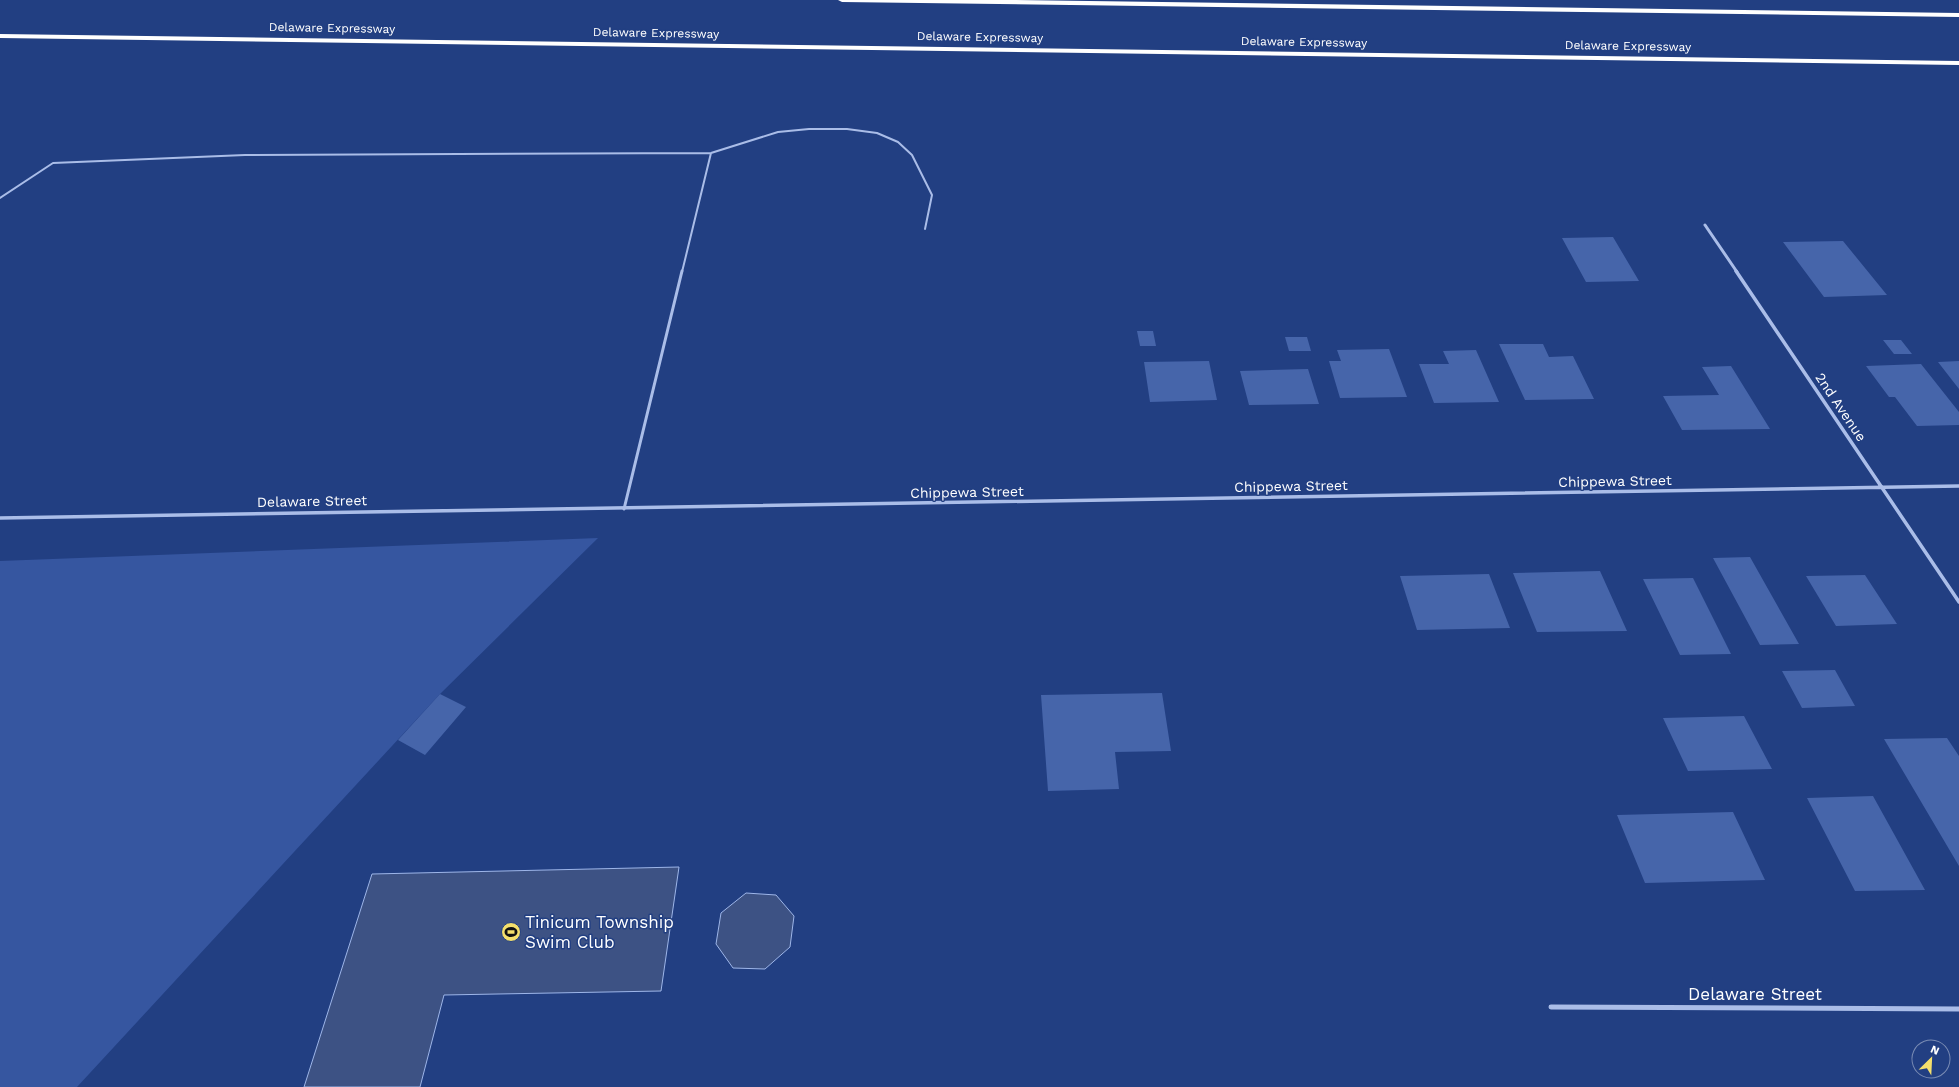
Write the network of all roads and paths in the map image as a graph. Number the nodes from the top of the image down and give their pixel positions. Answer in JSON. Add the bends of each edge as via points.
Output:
{"nodes":[{"id":1,"x":842,"y":0,"type":"edge"},
{"id":2,"x":1959,"y":15,"type":"edge"},
{"id":3,"x":0,"y":36,"type":"edge"},
{"id":4,"x":1959,"y":63,"type":"edge"},
{"id":5,"x":711,"y":153,"type":"junction"},
{"id":6,"x":0,"y":198,"type":"edge"},
{"id":7,"x":1705,"y":225,"type":"dead end"},
{"id":8,"x":925,"y":229,"type":"dead end"},
{"id":9,"x":1959,"y":486,"type":"edge"},
{"id":10,"x":1882,"y":487,"type":"junction"},
{"id":11,"x":624,"y":509,"type":"junction"},
{"id":12,"x":0,"y":518,"type":"edge"},
{"id":13,"x":1959,"y":602,"type":"edge"},
{"id":14,"x":1551,"y":1007,"type":"dead end"},
{"id":15,"x":1959,"y":1009,"type":"edge"}],
"edges":[{"from":1,"to":2,"type":"highway"},
{"from":3,"to":4,"type":"highway","name":"Delaware Expressway"},
{"from":5,"to":6,"type":"lane","via":[[245,155],[53,163]]},
{"from":5,"to":8,"type":"lane","via":[[750,138],[778,132],[839,129],[877,133],[898,142],[912,155],[932,195]]},
{"from":5,"to":11,"type":"lane"},
{"from":7,"to":10,"type":"street","name":"2nd Avenue"},
{"from":9,"to":10,"type":"street","name":"Chippewa Street"},
{"from":10,"to":11,"type":"street","name":"Chippewa Street"},
{"from":10,"to":13,"type":"street","name":"2nd Avenue"},
{"from":11,"to":12,"type":"street","name":"Delaware Street"},
{"from":14,"to":15,"type":"street","name":"Delaware Street"}]}
